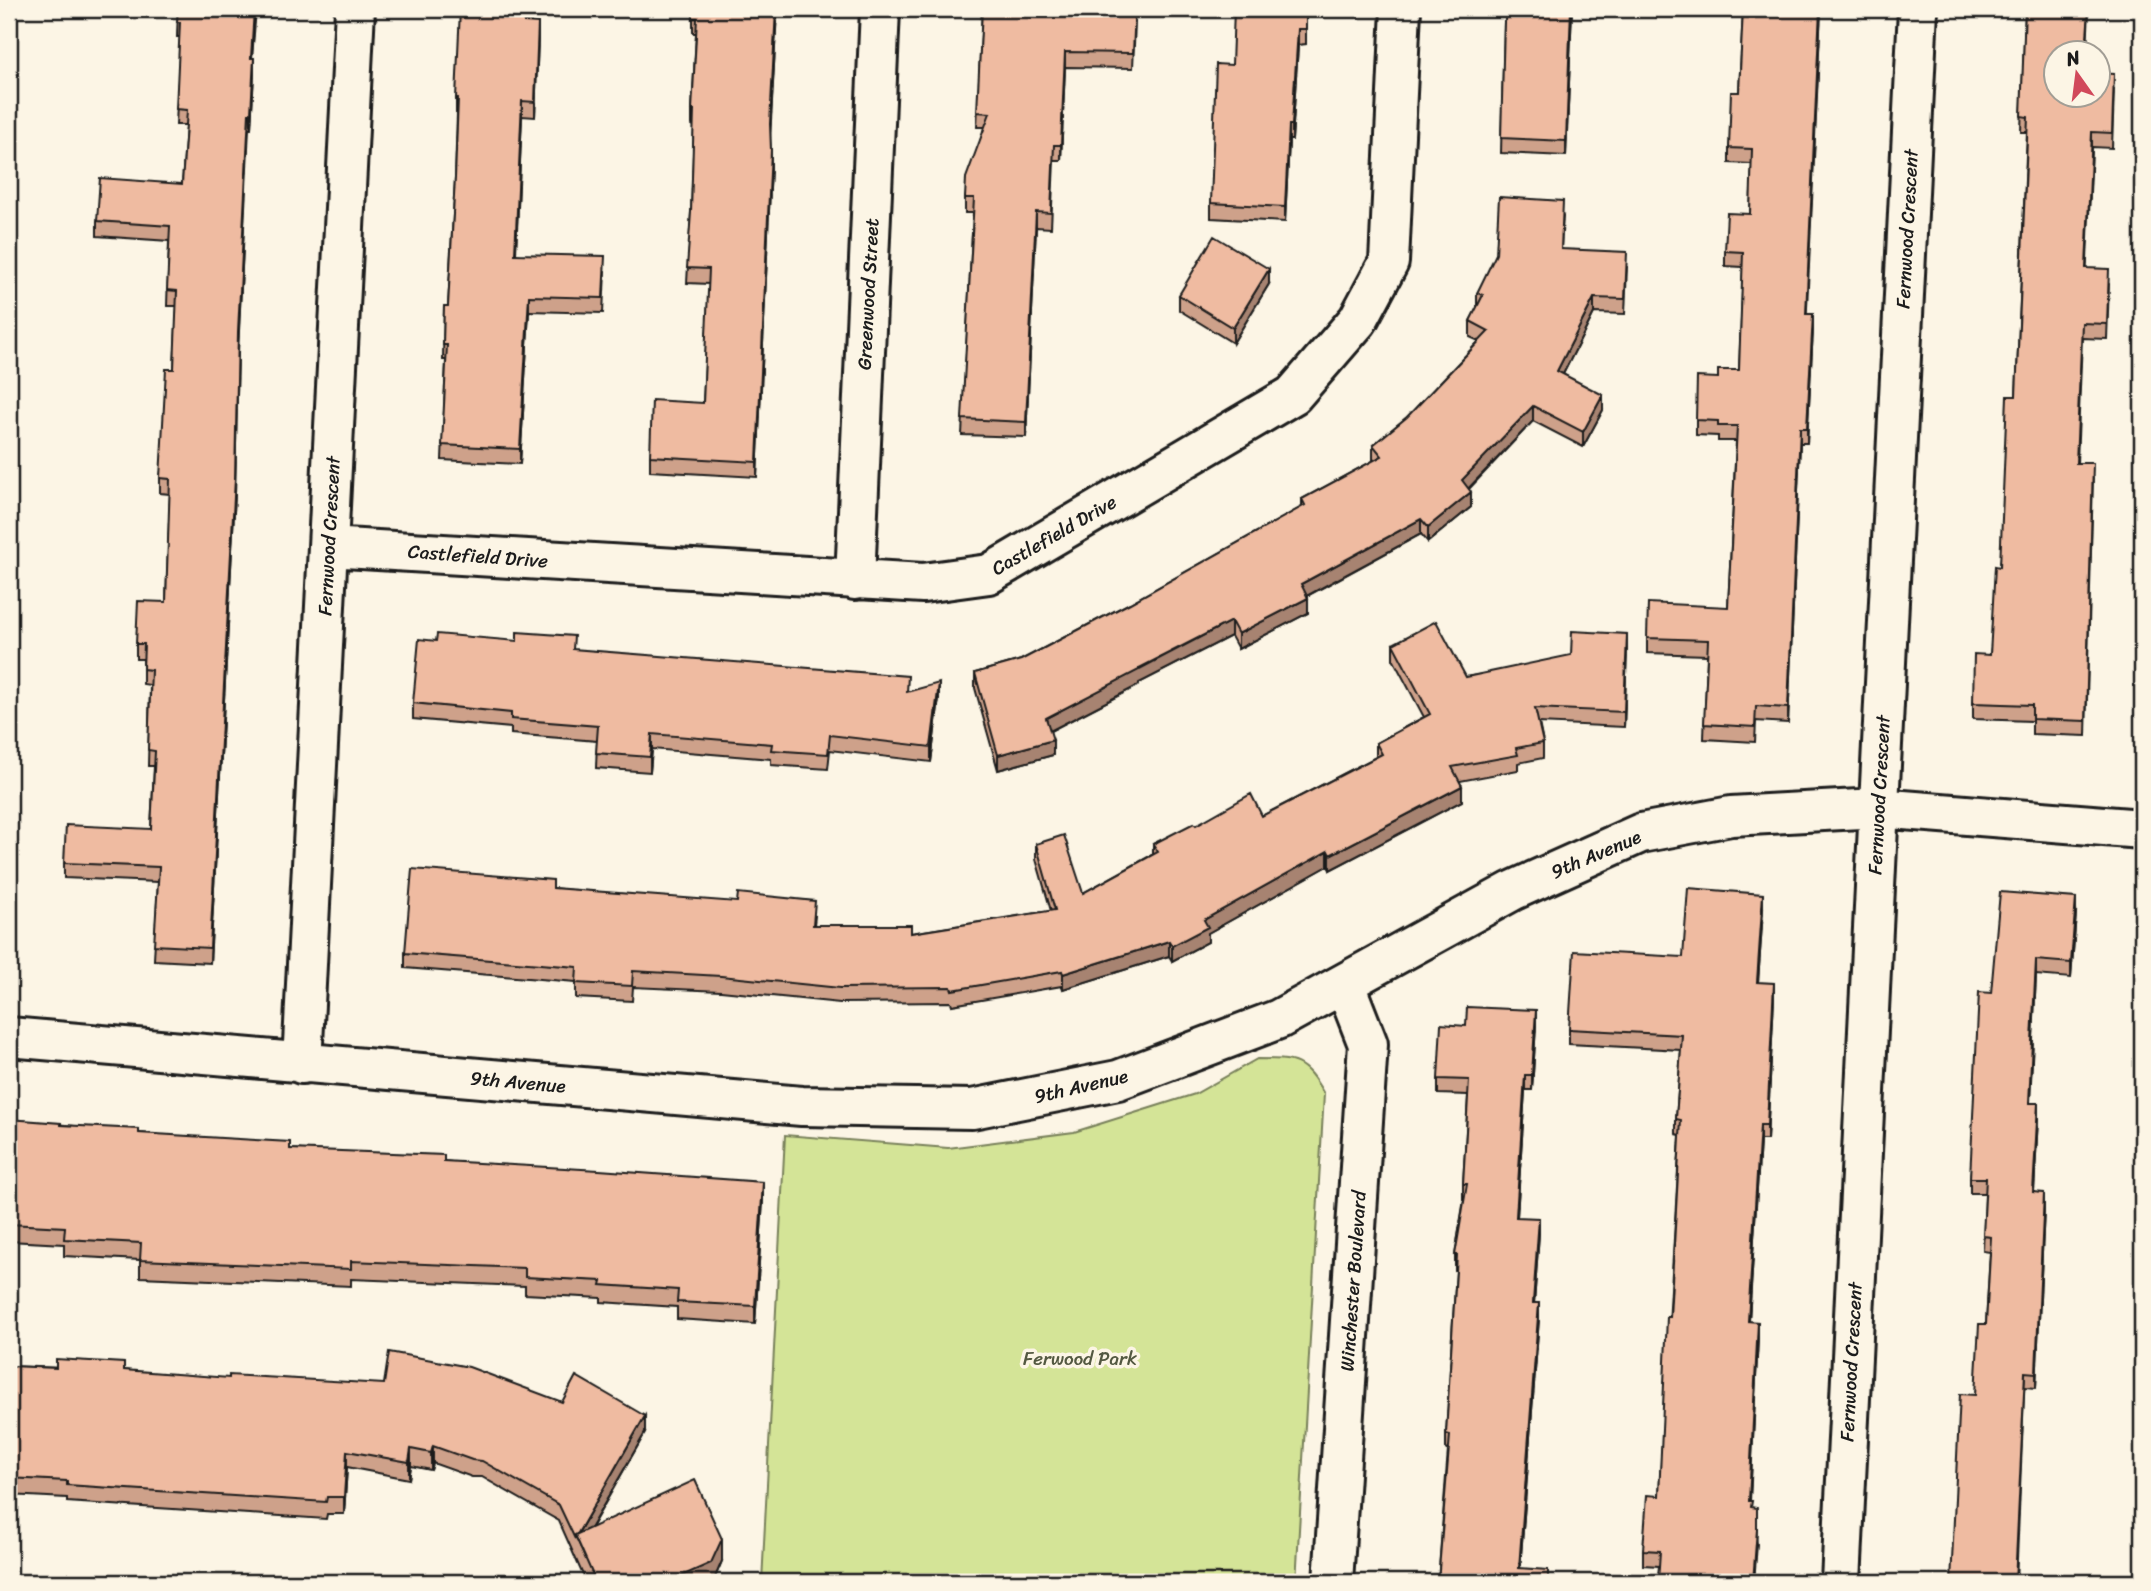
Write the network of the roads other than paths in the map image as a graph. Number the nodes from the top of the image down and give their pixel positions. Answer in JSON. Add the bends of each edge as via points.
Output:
{"nodes":[{"id":1,"x":355,"y":9,"type":"edge"},
{"id":2,"x":880,"y":9,"type":"edge"},
{"id":3,"x":1401,"y":9,"type":"edge"},
{"id":4,"x":1919,"y":9,"type":"edge"},
{"id":5,"x":328,"y":547,"type":"junction"},
{"id":6,"x":855,"y":580,"type":"junction"},
{"id":7,"x":1878,"y":808,"type":"junction"},
{"id":8,"x":2142,"y":829,"type":"edge"},
{"id":9,"x":1345,"y":985,"type":"junction"},
{"id":10,"x":9,"y":1037,"type":"edge"},
{"id":11,"x":302,"y":1064,"type":"junction"},
{"id":12,"x":1334,"y":1582,"type":"edge"},
{"id":13,"x":1841,"y":1582,"type":"edge"}],
"edges":[{"from":1,"to":5,"type":"street","name":"Fernwood Crescent"},
{"from":2,"to":6,"type":"street","name":"Greenwood Street"},
{"from":3,"to":6,"type":"street","name":"Castlefield Drive","via":[[1389,262],[1358,320],[1293,394],[989,574],[923,583]]},
{"from":4,"to":7,"type":"street","name":"Fernwood Crescent"},
{"from":5,"to":6,"type":"street","name":"Castlefield Drive"},
{"from":5,"to":11,"type":"street","name":"Fernwood Crescent"},
{"from":7,"to":8,"type":"street","name":"9th Avenue"},
{"from":7,"to":9,"type":"street","name":"9th Avenue","via":[[1731,816],[1641,833],[1512,891]]},
{"from":7,"to":13,"type":"street","name":"Fernwood Crescent"},
{"from":9,"to":11,"type":"street","name":"9th Avenue","via":[[1279,1020],[1118,1080],[972,1109],[802,1106]]},
{"from":9,"to":12,"type":"street","name":"Winchester Boulevard","via":[[1368,1044]]},
{"from":10,"to":11,"type":"street","name":"9th Avenue"}]}
